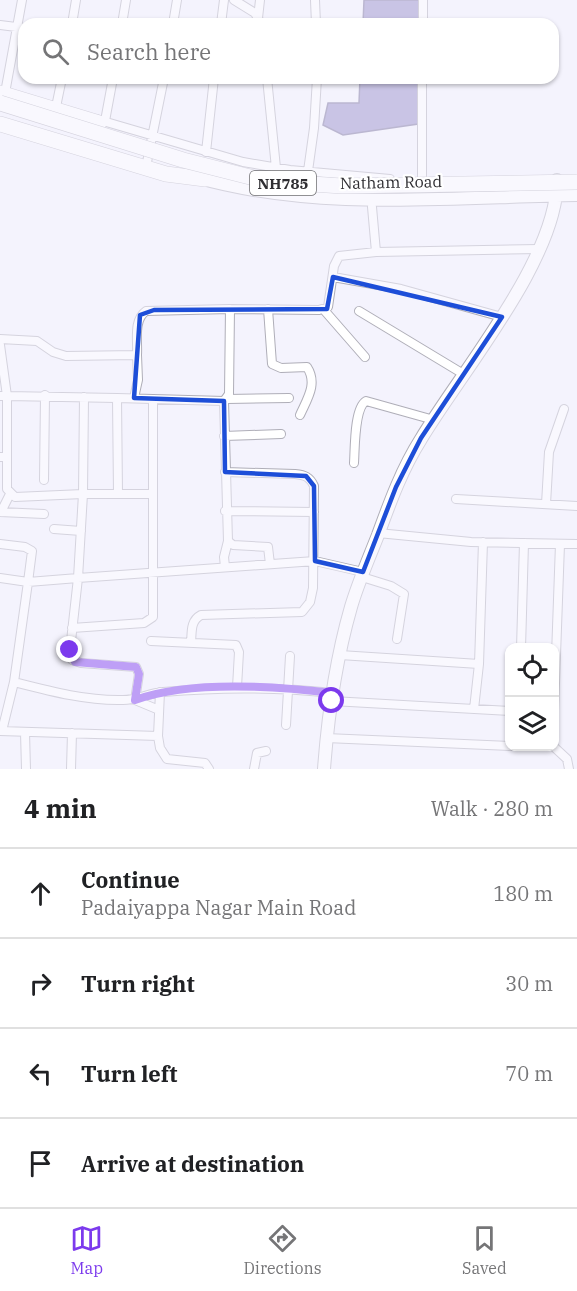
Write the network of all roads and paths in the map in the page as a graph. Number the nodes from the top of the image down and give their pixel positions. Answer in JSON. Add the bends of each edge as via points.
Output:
{"nodes":[{"id":1,"x":22,"y":0,"type":"edge"},
{"id":2,"x":76,"y":0,"type":"edge"},
{"id":3,"x":126,"y":0,"type":"edge"},
{"id":4,"x":177,"y":0,"type":"edge"},
{"id":5,"x":224,"y":0,"type":"edge"},
{"id":6,"x":234,"y":0,"type":"edge"},
{"id":7,"x":260,"y":0,"type":"edge"},
{"id":8,"x":315,"y":0,"type":"edge"},
{"id":9,"x":423,"y":0,"type":"edge"},
{"id":10,"x":21,"y":18,"type":"edge"},
{"id":11,"x":73,"y":18,"type":"edge"},
{"id":12,"x":123,"y":18,"type":"edge"},
{"id":13,"x":174,"y":18,"type":"edge"},
{"id":14,"x":222,"y":18,"type":"edge"},
{"id":15,"x":256,"y":18,"type":"edge"},
{"id":16,"x":260,"y":18,"type":"edge"},
{"id":17,"x":316,"y":18,"type":"edge"},
{"id":18,"x":423,"y":18,"type":"edge"},
{"id":19,"x":0,"y":25,"type":"edge"},
{"id":20,"x":18,"y":28,"type":"edge"},
{"id":21,"x":18,"y":35,"type":"edge"},
{"id":22,"x":61,"y":84,"type":"edge"},
{"id":23,"x":111,"y":84,"type":"edge"},
{"id":24,"x":163,"y":84,"type":"edge"},
{"id":25,"x":213,"y":84,"type":"edge"},
{"id":26,"x":268,"y":84,"type":"edge"},
{"id":27,"x":316,"y":84,"type":"edge"},
{"id":28,"x":422,"y":84,"type":"edge"},
{"id":29,"x":1,"y":96,"type":"edge"},
{"id":30,"x":56,"y":107,"type":"junction"},
{"id":31,"x":0,"y":115,"type":"edge"},
{"id":32,"x":105,"y":121,"type":"junction"},
{"id":33,"x":0,"y":124,"type":"edge"},
{"id":34,"x":153,"y":141,"type":"junction"},
{"id":35,"x":206,"y":152,"type":"junction"},
{"id":36,"x":147,"y":162,"type":"junction"},
{"id":37,"x":276,"y":168,"type":"junction"},
{"id":38,"x":308,"y":171,"type":"junction"},
{"id":39,"x":205,"y":180,"type":"junction"},
{"id":40,"x":557,"y":180,"type":"junction"},
{"id":41,"x":577,"y":181,"type":"edge"},
{"id":42,"x":420,"y":182,"type":"junction"},
{"id":43,"x":377,"y":183,"type":"junction"},
{"id":44,"x":577,"y":194,"type":"edge"},
{"id":45,"x":557,"y":196,"type":"junction"},
{"id":46,"x":372,"y":207,"type":"dead end"},
{"id":47,"x":539,"y":249,"type":"junction"},
{"id":48,"x":376,"y":252,"type":"junction"},
{"id":49,"x":333,"y":277,"type":"junction"},
{"id":50,"x":230,"y":309,"type":"junction"},
{"id":51,"x":268,"y":309,"type":"junction"},
{"id":52,"x":324,"y":310,"type":"junction"},
{"id":53,"x":359,"y":311,"type":"dead end"},
{"id":54,"x":502,"y":317,"type":"junction"},
{"id":55,"x":0,"y":339,"type":"edge"},
{"id":56,"x":0,"y":345,"type":"edge"},
{"id":57,"x":137,"y":355,"type":"junction"},
{"id":58,"x":365,"y":357,"type":"dead end"},
{"id":59,"x":465,"y":375,"type":"junction"},
{"id":60,"x":45,"y":395,"type":"junction"},
{"id":61,"x":4,"y":396,"type":"edge"},
{"id":62,"x":84,"y":397,"type":"junction"},
{"id":63,"x":117,"y":398,"type":"junction"},
{"id":64,"x":134,"y":398,"type":"junction"},
{"id":65,"x":289,"y":398,"type":"dead end"},
{"id":66,"x":153,"y":399,"type":"junction"},
{"id":67,"x":226,"y":400,"type":"junction"},
{"id":68,"x":564,"y":409,"type":"dead end"},
{"id":69,"x":300,"y":415,"type":"dead end"},
{"id":70,"x":434,"y":420,"type":"junction"},
{"id":71,"x":280,"y":434,"type":"dead end"},
{"id":72,"x":224,"y":436,"type":"junction"},
{"id":73,"x":4,"y":456,"type":"edge"},
{"id":74,"x":354,"y":463,"type":"dead end"},
{"id":75,"x":225,"y":471,"type":"junction"},
{"id":76,"x":44,"y":480,"type":"dead end"},
{"id":77,"x":10,"y":494,"type":"junction"},
{"id":78,"x":83,"y":494,"type":"junction"},
{"id":79,"x":118,"y":494,"type":"junction"},
{"id":80,"x":153,"y":494,"type":"junction"},
{"id":81,"x":456,"y":499,"type":"dead end"},
{"id":82,"x":546,"y":504,"type":"junction"},
{"id":83,"x":577,"y":506,"type":"edge"},
{"id":84,"x":225,"y":511,"type":"junction"},
{"id":85,"x":1,"y":512,"type":"edge"},
{"id":86,"x":314,"y":512,"type":"junction"},
{"id":87,"x":44,"y":514,"type":"dead end"},
{"id":88,"x":54,"y":529,"type":"dead end"},
{"id":89,"x":81,"y":531,"type":"junction"},
{"id":90,"x":378,"y":533,"type":"junction"},
{"id":91,"x":228,"y":541,"type":"junction"},
{"id":92,"x":483,"y":542,"type":"junction"},
{"id":93,"x":524,"y":543,"type":"junction"},
{"id":94,"x":0,"y":544,"type":"edge"},
{"id":95,"x":561,"y":544,"type":"junction"},
{"id":96,"x":577,"y":544,"type":"edge"},
{"id":97,"x":315,"y":561,"type":"junction"},
{"id":98,"x":270,"y":564,"type":"junction"},
{"id":99,"x":225,"y":567,"type":"junction"},
{"id":100,"x":153,"y":572,"type":"junction"},
{"id":101,"x":363,"y":575,"type":"junction"},
{"id":102,"x":0,"y":578,"type":"edge"},
{"id":103,"x":78,"y":578,"type":"junction"},
{"id":104,"x":28,"y":582,"type":"junction"},
{"id":105,"x":72,"y":628,"type":"junction"},
{"id":106,"x":397,"y":639,"type":"dead end"},
{"id":107,"x":151,"y":641,"type":"dead end"},
{"id":108,"x":191,"y":643,"type":"junction"},
{"id":109,"x":521,"y":643,"type":"edge"},
{"id":110,"x":339,"y":655,"type":"junction"},
{"id":111,"x":290,"y":656,"type":"dead end"},
{"id":112,"x":479,"y":664,"type":"junction"},
{"id":113,"x":14,"y":682,"type":"junction"},
{"id":114,"x":237,"y":687,"type":"junction"},
{"id":115,"x":290,"y":688,"type":"junction"},
{"id":116,"x":160,"y":692,"type":"junction"},
{"id":117,"x":333,"y":697,"type":"junction"},
{"id":118,"x":556,"y":697,"type":"edge"},
{"id":119,"x":135,"y":700,"type":"junction"},
{"id":120,"x":474,"y":709,"type":"junction"},
{"id":121,"x":159,"y":710,"type":"junction"},
{"id":122,"x":505,"y":711,"type":"edge"},
{"id":123,"x":286,"y":724,"type":"dead end"},
{"id":124,"x":1,"y":731,"type":"edge"},
{"id":125,"x":25,"y":732,"type":"junction"},
{"id":126,"x":72,"y":733,"type":"junction"},
{"id":127,"x":158,"y":736,"type":"junction"},
{"id":128,"x":326,"y":738,"type":"junction"},
{"id":129,"x":505,"y":747,"type":"edge"},
{"id":130,"x":266,"y":751,"type":"dead end"},
{"id":131,"x":558,"y":751,"type":"edge"},
{"id":132,"x":163,"y":755,"type":"junction"},
{"id":133,"x":26,"y":769,"type":"edge"},
{"id":134,"x":71,"y":769,"type":"edge"},
{"id":135,"x":164,"y":769,"type":"edge"},
{"id":136,"x":210,"y":769,"type":"edge"},
{"id":137,"x":254,"y":769,"type":"edge"},
{"id":138,"x":324,"y":769,"type":"edge"},
{"id":139,"x":569,"y":769,"type":"edge"}],
"edges":[{"from":1,"to":10,"type":"street"},
{"from":2,"to":11,"type":"street"},
{"from":3,"to":12,"type":"street"},
{"from":4,"to":13,"type":"street"},
{"from":5,"to":14,"type":"street"},
{"from":6,"to":15,"type":"street"},
{"from":7,"to":16,"type":"street"},
{"from":8,"to":17,"type":"street"},
{"from":9,"to":18,"type":"street"},
{"from":19,"to":20,"type":"street"},
{"from":21,"to":29,"type":"street"},
{"from":22,"to":30,"type":"street"},
{"from":23,"to":32,"type":"street"},
{"from":24,"to":34,"type":"street"},
{"from":25,"to":35,"type":"street"},
{"from":26,"to":37,"type":"street"},
{"from":27,"to":38,"type":"street"},
{"from":28,"to":42,"type":"street"},
{"from":29,"to":30,"type":"street"},
{"from":29,"to":34,"type":"main road","name":"Natham Road"},
{"from":29,"to":41,"type":"highway","number":"NH785","bridge":true,"via":[[183,160],[267,181],[342,186]]},
{"from":29,"to":43,"type":"highway","via":[[228,164],[279,174]]},
{"from":30,"to":32,"type":"street"},
{"from":31,"to":36,"type":"main road","name":"Natham Road"},
{"from":31,"to":44,"type":"highway","number":"NH785","via":[[273,192],[338,196]]},
{"from":32,"to":34,"type":"street"},
{"from":33,"to":39,"type":"highway","via":[[160,173]]},
{"from":34,"to":35,"type":"street"},
{"from":34,"to":36,"type":"street"},
{"from":34,"to":43,"type":"main road","name":"Natham Road","via":[[227,169],[260,176]]},
{"from":35,"to":37,"type":"street"},
{"from":36,"to":39,"type":"main road","name":"Natham Road"},
{"from":37,"to":38,"type":"street"},
{"from":38,"to":42,"type":"street"},
{"from":39,"to":45,"type":"main road","name":"Natham Road","via":[[255,192],[319,198]]},
{"from":40,"to":41,"type":"main road","name":"Natham Road"},
{"from":40,"to":42,"type":"main road","name":"Natham Road"},
{"from":40,"to":45,"type":"main road"},
{"from":42,"to":43,"type":"main road","name":"Natham Road"},
{"from":44,"to":45,"type":"main road","name":"Natham Road"},
{"from":45,"to":47,"type":"main road"},
{"from":46,"to":48,"type":"street"},
{"from":47,"to":48,"type":"street"},
{"from":47,"to":54,"type":"main road"},
{"from":48,"to":49,"type":"street","via":[[339,256]]},
{"from":49,"to":52,"type":"street","via":[[331,301]]},
{"from":49,"to":54,"type":"street","via":[[401,289]]},
{"from":50,"to":51,"type":"street"},
{"from":50,"to":57,"type":"street","via":[[146,311],[138,322]]},
{"from":50,"to":67,"type":"street"},
{"from":51,"to":52,"type":"street"},
{"from":51,"to":69,"type":"street","via":[[272,364],[281,368],[307,367],[312,375],[313,384]]},
{"from":52,"to":58,"type":"street"},
{"from":53,"to":59,"type":"street"},
{"from":54,"to":59,"type":"main road"},
{"from":55,"to":57,"type":"street","via":[[37,341],[66,356]]},
{"from":56,"to":61,"type":"street"},
{"from":57,"to":64,"type":"street"},
{"from":59,"to":70,"type":"main road"},
{"from":60,"to":61,"type":"street"},
{"from":60,"to":62,"type":"street"},
{"from":60,"to":76,"type":"street"},
{"from":61,"to":73,"type":"street"},
{"from":62,"to":63,"type":"street"},
{"from":62,"to":78,"type":"street"},
{"from":63,"to":64,"type":"street"},
{"from":63,"to":79,"type":"street"},
{"from":64,"to":66,"type":"street"},
{"from":65,"to":67,"type":"street"},
{"from":66,"to":67,"type":"street"},
{"from":66,"to":80,"type":"street"},
{"from":67,"to":72,"type":"street"},
{"from":68,"to":82,"type":"street","via":[[549,452]]},
{"from":70,"to":74,"type":"street","via":[[371,401],[362,404]]},
{"from":70,"to":90,"type":"main road","via":[[396,487]]},
{"from":71,"to":72,"type":"street"},
{"from":72,"to":75,"type":"street"},
{"from":73,"to":77,"type":"street"},
{"from":75,"to":84,"type":"street"},
{"from":75,"to":86,"type":"street","via":[[306,476],[314,486]]},
{"from":77,"to":78,"type":"street","via":[[24,498]]},
{"from":77,"to":85,"type":"street"},
{"from":78,"to":79,"type":"street"},
{"from":78,"to":89,"type":"street"},
{"from":79,"to":80,"type":"street"},
{"from":80,"to":100,"type":"street"},
{"from":81,"to":82,"type":"street"},
{"from":82,"to":83,"type":"street"},
{"from":84,"to":86,"type":"street"},
{"from":84,"to":91,"type":"street"},
{"from":85,"to":87,"type":"street"},
{"from":86,"to":97,"type":"street"},
{"from":88,"to":89,"type":"street"},
{"from":89,"to":103,"type":"street"},
{"from":90,"to":92,"type":"street"},
{"from":90,"to":101,"type":"main road"},
{"from":91,"to":98,"type":"street","via":[[233,545],[268,548]]},
{"from":91,"to":99,"type":"street"},
{"from":92,"to":93,"type":"street"},
{"from":92,"to":112,"type":"street"},
{"from":93,"to":95,"type":"street"},
{"from":93,"to":109,"type":"street"},
{"from":94,"to":104,"type":"street","via":[[32,551]]},
{"from":95,"to":96,"type":"street"},
{"from":95,"to":118,"type":"street"},
{"from":97,"to":98,"type":"street"},
{"from":97,"to":101,"type":"street"},
{"from":97,"to":108,"type":"street","via":[[313,588],[304,612],[201,615],[192,624]]},
{"from":98,"to":99,"type":"street"},
{"from":99,"to":100,"type":"street"},
{"from":100,"to":103,"type":"street"},
{"from":100,"to":105,"type":"street","via":[[152,620]]},
{"from":101,"to":106,"type":"street","via":[[404,594]]},
{"from":101,"to":110,"type":"main road"},
{"from":102,"to":104,"type":"street"},
{"from":103,"to":104,"type":"street"},
{"from":103,"to":105,"type":"street"},
{"from":104,"to":113,"type":"street"},
{"from":105,"to":119,"type":"street","via":[[70,650],[75,662],[132,666],[139,670]]},
{"from":107,"to":108,"type":"street"},
{"from":108,"to":114,"type":"street","via":[[236,645]]},
{"from":110,"to":112,"type":"street"},
{"from":110,"to":117,"type":"main road"},
{"from":111,"to":115,"type":"street"},
{"from":112,"to":120,"type":"street"},
{"from":113,"to":119,"type":"street","via":[[105,700]]},
{"from":113,"to":124,"type":"street"},
{"from":114,"to":115,"type":"street"},
{"from":114,"to":116,"type":"street"},
{"from":115,"to":117,"type":"street"},
{"from":115,"to":123,"type":"street"},
{"from":116,"to":119,"type":"street"},
{"from":116,"to":121,"type":"street"},
{"from":117,"to":120,"type":"street"},
{"from":117,"to":128,"type":"main road"},
{"from":119,"to":121,"type":"street"},
{"from":120,"to":122,"type":"street"},
{"from":121,"to":127,"type":"street"},
{"from":124,"to":125,"type":"street"},
{"from":125,"to":126,"type":"street"},
{"from":125,"to":133,"type":"street"},
{"from":126,"to":127,"type":"street"},
{"from":126,"to":134,"type":"street"},
{"from":127,"to":132,"type":"street"},
{"from":128,"to":129,"type":"street"},
{"from":128,"to":138,"type":"main road"},
{"from":130,"to":137,"type":"street","via":[[257,753]]},
{"from":131,"to":139,"type":"street","via":[[567,759]]},
{"from":132,"to":135,"type":"street"},
{"from":132,"to":136,"type":"street","via":[[172,760],[205,763]]}]}
